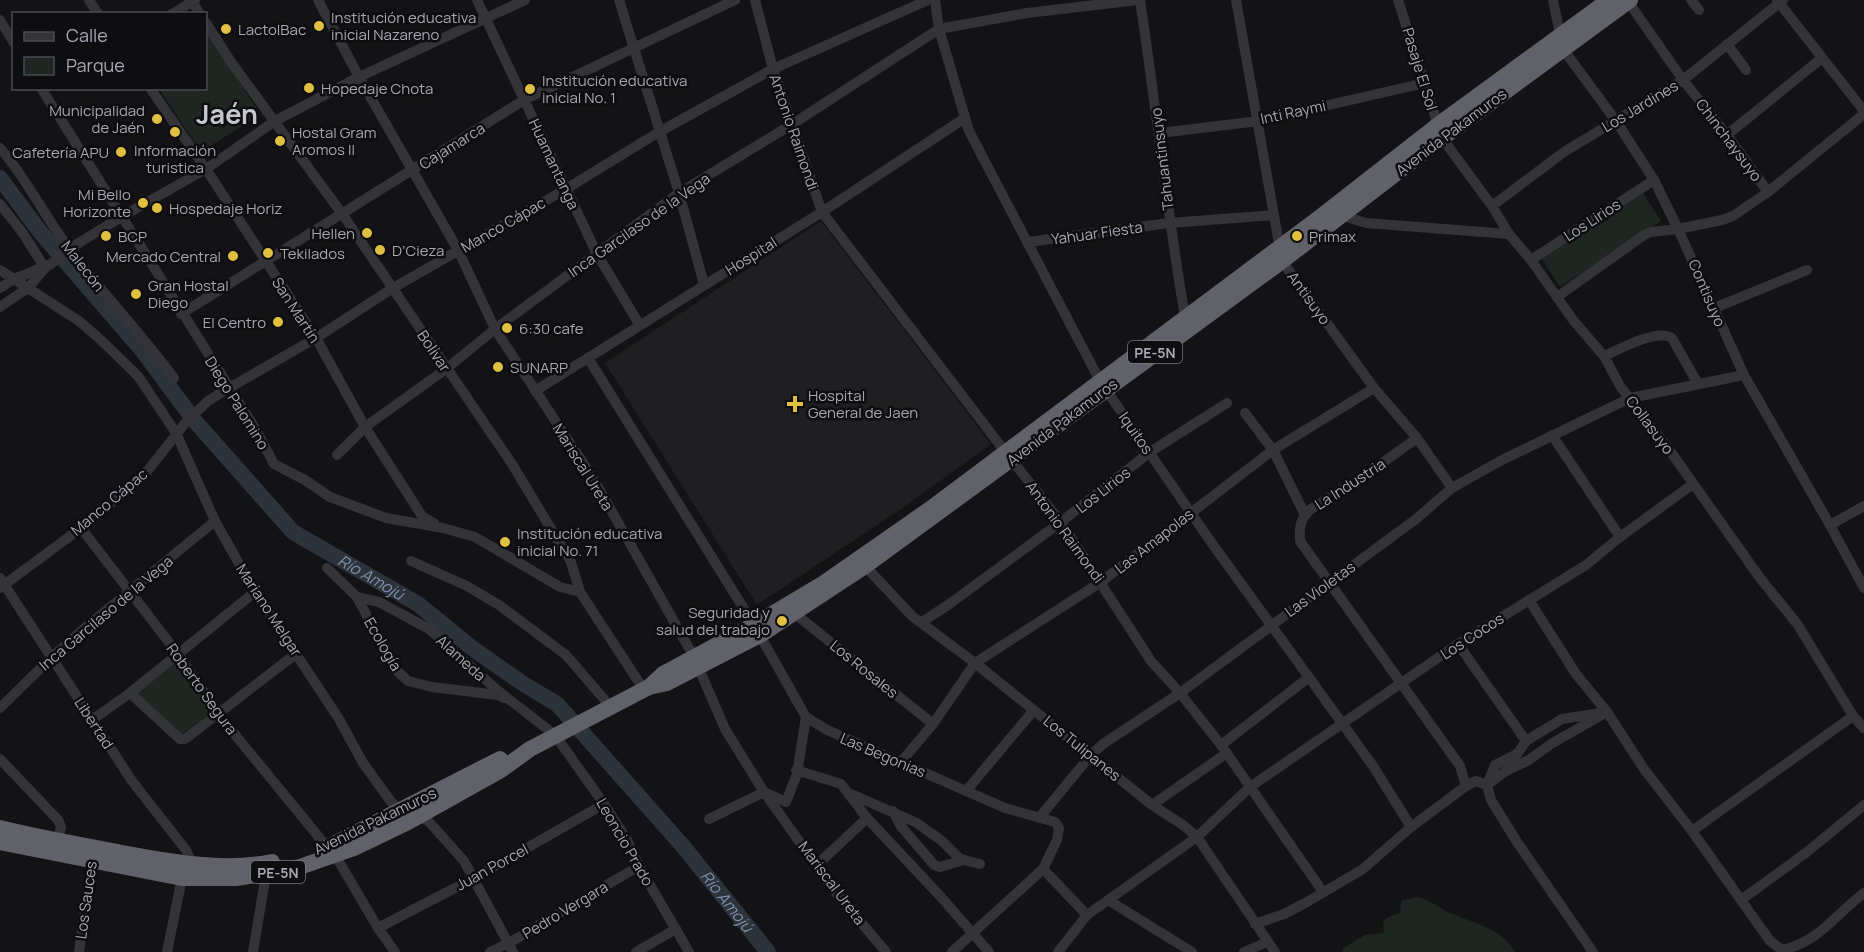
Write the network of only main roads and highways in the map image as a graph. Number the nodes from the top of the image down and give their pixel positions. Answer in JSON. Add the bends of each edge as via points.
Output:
{"nodes":[{"id":1,"x":1609,"y":0,"type":"edge"},
{"id":2,"x":1628,"y":0,"type":"edge"},
{"id":3,"x":1561,"y":42,"type":"junction"},
{"id":4,"x":1440,"y":132,"type":"junction"},
{"id":5,"x":1281,"y":254,"type":"junction"},
{"id":6,"x":1102,"y":385,"type":"junction"},
{"id":7,"x":1009,"y":457,"type":"junction"},
{"id":8,"x":757,"y":630,"type":"junction"},
{"id":9,"x":530,"y":749,"type":"junction"},
{"id":10,"x":0,"y":828,"type":"edge"},
{"id":11,"x":0,"y":843,"type":"edge"},
{"id":12,"x":56,"y":847,"type":"junction"},
{"id":13,"x":331,"y":851,"type":"junction"},
{"id":14,"x":92,"y":854,"type":"junction"}],
"edges":[{"from":1,"to":3,"type":"highway","name":"Avenida Pakamuros","number":"PE-5N"},
{"from":2,"to":3,"type":"highway","name":"Avenida Pakamuros","number":"PE-5N"},
{"from":3,"to":4,"type":"highway","name":"Avenida Pakamuros","number":"PE-5N"},
{"from":4,"to":5,"type":"highway","name":"Avenida Pakamuros","number":"PE-5N"},
{"from":4,"to":5,"type":"highway","name":"Avenida Pakamuros","number":"PE-5N","via":[[1340,215]]},
{"from":5,"to":6,"type":"highway","name":"Avenida Pakamuros","number":"PE-5N"},
{"from":5,"to":6,"type":"highway","name":"Avenida Pakamuros","number":"PE-5N","via":[[1185,317]]},
{"from":6,"to":7,"type":"highway","name":"Avenida Pakamuros","number":"PE-5N"},
{"from":7,"to":8,"type":"highway","name":"Avenida Pakamuros","number":"PE-5N"},
{"from":7,"to":8,"type":"highway","name":"Avenida Pakamuros","number":"PE-5N","via":[[864,566],[794,614]]},
{"from":8,"to":9,"type":"highway","name":"Avenida Pakamuros","number":"PE-5N","via":[[696,662],[668,683],[647,689]]},
{"from":9,"to":13,"type":"highway","name":"Avenida Pakamuros","number":"PE-5N","via":[[493,762]]},
{"from":9,"to":13,"type":"highway","number":"PE-5N","via":[[501,770],[418,816]]},
{"from":10,"to":12,"type":"highway","number":"PE-5N"},
{"from":11,"to":12,"type":"highway","number":"PE-5N"},
{"from":12,"to":14,"type":"highway","number":"PE-5N"},
{"from":13,"to":14,"type":"highway","name":"Avenida Pakamuros","number":"PE-5N","via":[[234,866]]},
{"from":13,"to":14,"type":"highway","number":"PE-5N","via":[[294,869],[206,879],[182,878]]}]}
